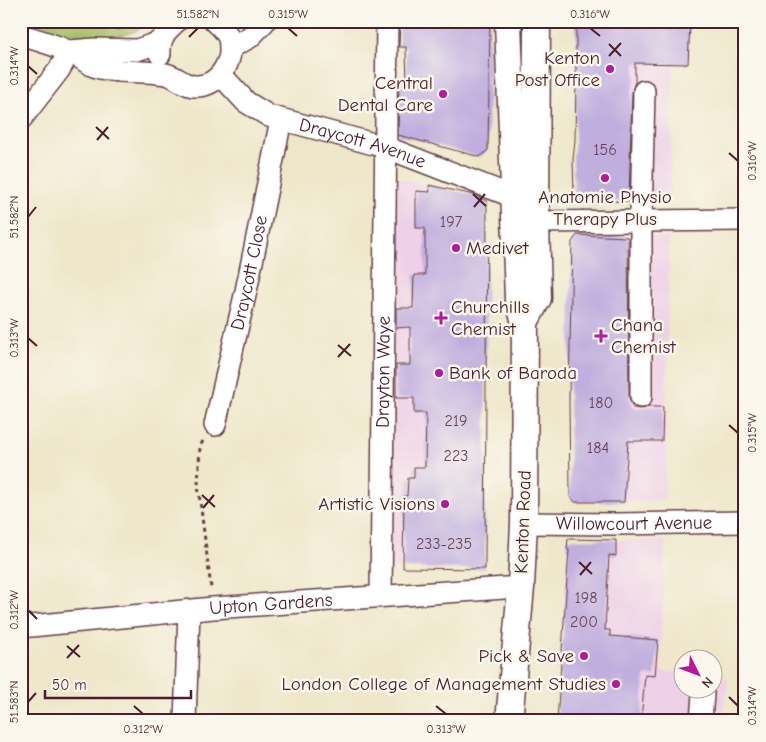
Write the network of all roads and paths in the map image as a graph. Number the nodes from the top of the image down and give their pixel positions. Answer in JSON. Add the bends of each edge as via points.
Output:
{"nodes":[{"id":1,"x":177,"y":21,"type":"edge"},
{"id":2,"x":215,"y":21,"type":"edge"},
{"id":3,"x":265,"y":21,"type":"edge"},
{"id":4,"x":387,"y":21,"type":"edge"},
{"id":5,"x":508,"y":21,"type":"edge"},
{"id":6,"x":537,"y":21,"type":"edge"},
{"id":7,"x":21,"y":36,"type":"edge"},
{"id":8,"x":160,"y":42,"type":"junction"},
{"id":9,"x":230,"y":48,"type":"junction"},
{"id":10,"x":70,"y":51,"type":"junction"},
{"id":11,"x":169,"y":74,"type":"junction"},
{"id":12,"x":221,"y":75,"type":"junction"},
{"id":13,"x":644,"y":91,"type":"dead end"},
{"id":14,"x":21,"y":119,"type":"edge"},
{"id":15,"x":281,"y":120,"type":"junction"},
{"id":16,"x":385,"y":147,"type":"junction"},
{"id":17,"x":514,"y":196,"type":"junction"},
{"id":18,"x":745,"y":220,"type":"edge"},
{"id":19,"x":641,"y":221,"type":"junction"},
{"id":20,"x":536,"y":222,"type":"junction"},
{"id":21,"x":524,"y":322,"type":"junction"},
{"id":22,"x":641,"y":397,"type":"dead end"},
{"id":23,"x":214,"y":426,"type":"joint"},
{"id":24,"x":745,"y":522,"type":"edge"},
{"id":25,"x":524,"y":523,"type":"junction"},
{"id":26,"x":521,"y":587,"type":"junction"},
{"id":27,"x":381,"y":596,"type":"junction"},
{"id":28,"x":213,"y":608,"type":"junction"},
{"id":29,"x":189,"y":611,"type":"junction"},
{"id":30,"x":21,"y":627,"type":"edge"},
{"id":31,"x":703,"y":700,"type":"edge"},
{"id":32,"x":185,"y":721,"type":"edge"},
{"id":33,"x":509,"y":721,"type":"edge"},
{"id":34,"x":701,"y":721,"type":"edge"}],
"edges":[{"from":1,"to":8,"type":"street","via":[[164,32]]},
{"from":2,"to":9,"type":"street","via":[[226,33]]},
{"from":3,"to":9,"type":"street","via":[[250,37]]},
{"from":4,"to":16,"type":"street","name":"Drayton Waye"},
{"from":5,"to":17,"type":"main road","name":"Kenton Road"},
{"from":6,"to":20,"type":"main road"},
{"from":7,"to":10,"type":"street"},
{"from":8,"to":10,"type":"street","via":[[137,50]]},
{"from":8,"to":11,"type":"street","via":[[162,64]]},
{"from":9,"to":12,"type":"street","via":[[230,58]]},
{"from":10,"to":11,"type":"street","via":[[92,66]]},
{"from":10,"to":14,"type":"street"},
{"from":11,"to":12,"type":"street","via":[[194,86],[212,82]]},
{"from":12,"to":15,"type":"street","name":"Draycott Avenue","via":[[246,102]]},
{"from":13,"to":19,"type":"street"},
{"from":15,"to":16,"type":"street","name":"Draycott Avenue"},
{"from":15,"to":23,"type":"street","name":"Draycott Close"},
{"from":16,"to":17,"type":"street","name":"Draycott Avenue"},
{"from":16,"to":27,"type":"street","name":"Drayton Waye"},
{"from":17,"to":21,"type":"main road","name":"Kenton Road","via":[[518,299]]},
{"from":18,"to":19,"type":"street"},
{"from":19,"to":20,"type":"street"},
{"from":19,"to":22,"type":"street"},
{"from":20,"to":21,"type":"main road","via":[[538,298]]},
{"from":21,"to":25,"type":"main road","name":"Kenton Road"},
{"from":23,"to":28,"type":"path","via":[[200,446],[198,485]]},
{"from":24,"to":25,"type":"street","name":"Willowcourt Avenue"},
{"from":25,"to":26,"type":"main road","name":"Kenton Road"},
{"from":26,"to":27,"type":"street","name":"Upton Gardens"},
{"from":26,"to":33,"type":"main road","name":"Kenton Road"},
{"from":27,"to":28,"type":"street","name":"Upton Gardens"},
{"from":28,"to":29,"type":"street","name":"Upton Gardens"},
{"from":29,"to":30,"type":"street","name":"Upton Gardens"},
{"from":29,"to":32,"type":"street"},
{"from":31,"to":34,"type":"street"}]}
